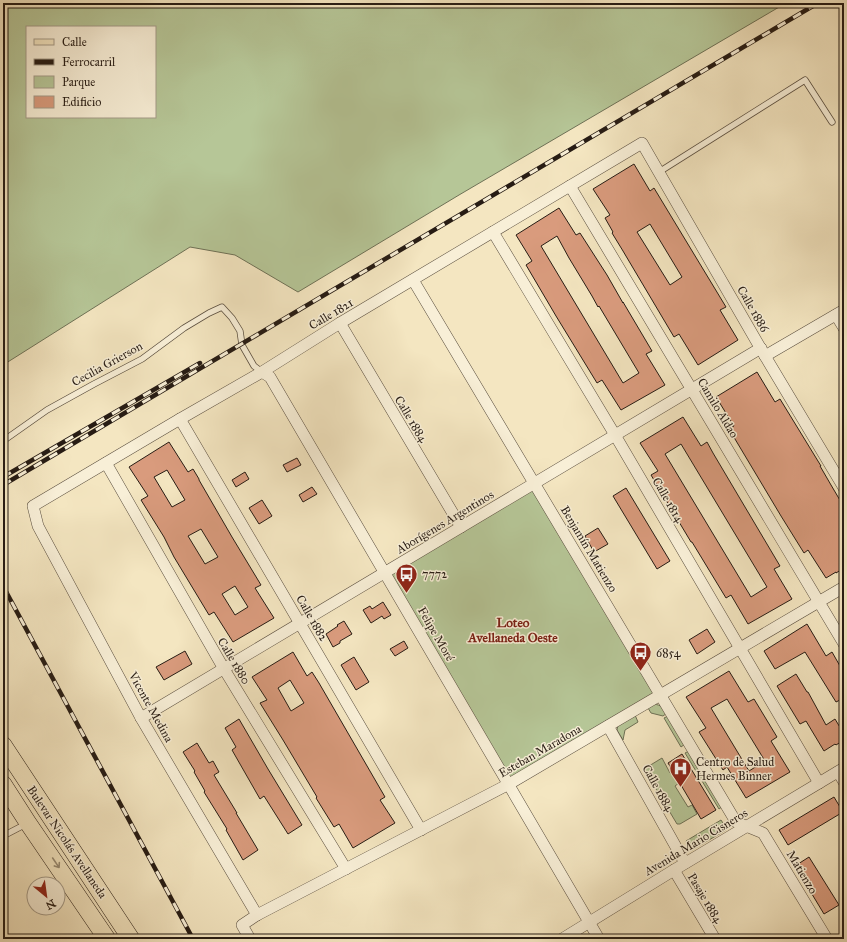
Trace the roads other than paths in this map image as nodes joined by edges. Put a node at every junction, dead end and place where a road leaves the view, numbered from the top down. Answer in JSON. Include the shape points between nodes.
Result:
{"nodes":[{"id":1,"x":832,"y":122,"type":"dead end"},
{"id":2,"x":642,"y":143,"type":"joint"},
{"id":3,"x":659,"y":172,"type":"junction"},
{"id":4,"x":570,"y":186,"type":"junction"},
{"id":5,"x":493,"y":232,"type":"junction"},
{"id":6,"x":413,"y":280,"type":"junction"},
{"id":7,"x":222,"y":307,"type":"joint"},
{"id":8,"x":840,"y":312,"type":"edge"},
{"id":9,"x":340,"y":323,"type":"junction"},
{"id":10,"x":844,"y":328,"type":"edge"},
{"id":11,"x":763,"y":352,"type":"junction"},
{"id":12,"x":262,"y":372,"type":"junction"},
{"id":13,"x":691,"y":390,"type":"junction"},
{"id":14,"x":180,"y":419,"type":"junction"},
{"id":15,"x":615,"y":435,"type":"junction"},
{"id":16,"x":3,"y":441,"type":"edge"},
{"id":17,"x":106,"y":463,"type":"junction"},
{"id":18,"x":534,"y":484,"type":"junction"},
{"id":19,"x":844,"y":488,"type":"edge"},
{"id":20,"x":33,"y":506,"type":"joint"},
{"id":21,"x":461,"y":527,"type":"junction"},
{"id":22,"x":385,"y":573,"type":"junction"},
{"id":23,"x":844,"y":587,"type":"edge"},
{"id":24,"x":819,"y":602,"type":"junction"},
{"id":25,"x":300,"y":623,"type":"junction"},
{"id":26,"x":844,"y":644,"type":"edge"},
{"id":27,"x":740,"y":648,"type":"junction"},
{"id":28,"x":224,"y":669,"type":"junction"},
{"id":29,"x":660,"y":695,"type":"junction"},
{"id":30,"x":141,"y":718,"type":"junction"},
{"id":31,"x":608,"y":726,"type":"junction"},
{"id":32,"x":3,"y":745,"type":"edge"},
{"id":33,"x":841,"y":770,"type":"edge"},
{"id":34,"x":844,"y":782,"type":"edge"},
{"id":35,"x":819,"y":783,"type":"junction"},
{"id":36,"x":3,"y":784,"type":"edge"},
{"id":37,"x":509,"y":784,"type":"junction"},
{"id":38,"x":28,"y":823,"type":"junction"},
{"id":39,"x":747,"y":826,"type":"junction"},
{"id":40,"x":421,"y":830,"type":"junction"},
{"id":41,"x":50,"y":835,"type":"junction"},
{"id":42,"x":3,"y":836,"type":"edge"},
{"id":43,"x":685,"y":863,"type":"junction"},
{"id":44,"x":346,"y":869,"type":"junction"},
{"id":45,"x":674,"y":870,"type":"junction"},
{"id":46,"x":257,"y":915,"type":"junction"},
{"id":47,"x":589,"y":922,"type":"junction"},
{"id":48,"x":106,"y":939,"type":"edge"},
{"id":49,"x":131,"y":939,"type":"edge"},
{"id":50,"x":250,"y":939,"type":"edge"},
{"id":51,"x":562,"y":939,"type":"edge"},
{"id":52,"x":599,"y":939,"type":"edge"},
{"id":53,"x":715,"y":939,"type":"edge"},
{"id":54,"x":827,"y":939,"type":"edge"}],
"edges":[{"from":1,"to":3,"type":"lane","via":[[805,80]]},
{"from":2,"to":3,"type":"street","name":"Calle 1886"},
{"from":2,"to":4,"type":"street","name":"Calle 1821"},
{"from":3,"to":11,"type":"street","name":"Calle 1886"},
{"from":4,"to":5,"type":"street","name":"Calle 1821"},
{"from":4,"to":13,"type":"street","name":"Camilo Aldao"},
{"from":5,"to":6,"type":"street","name":"Calle 1821"},
{"from":5,"to":15,"type":"street","name":"Calle 1814"},
{"from":6,"to":9,"type":"street","name":"Calle 1821"},
{"from":6,"to":18,"type":"street","name":"Benjamín Matienzo"},
{"from":7,"to":12,"type":"lane","name":"Felipe Moré","via":[[240,331],[242,344],[254,366]]},
{"from":7,"to":16,"type":"lane","name":"Cecilia Grierson","via":[[184,328],[142,359],[47,410]]},
{"from":8,"to":10,"type":"street"},
{"from":8,"to":11,"type":"street","name":"Aborígenes Argentinos"},
{"from":9,"to":12,"type":"street","name":"Calle 1821"},
{"from":9,"to":21,"type":"street","name":"Calle 1884"},
{"from":11,"to":13,"type":"street","name":"Aborígenes Argentinos"},
{"from":11,"to":19,"type":"street","name":"Calle 1886"},
{"from":12,"to":14,"type":"street","name":"Calle 1821"},
{"from":12,"to":22,"type":"street","name":"Felipe Moré","via":[[270,377]]},
{"from":13,"to":15,"type":"street","name":"Aborígenes Argentinos"},
{"from":13,"to":24,"type":"street","name":"Camilo Aldao"},
{"from":14,"to":17,"type":"street","name":"Calle 1821"},
{"from":14,"to":25,"type":"street","name":"Calle 1882"},
{"from":15,"to":18,"type":"street","name":"Aborígenes Argentinos"},
{"from":15,"to":27,"type":"street","name":"Calle 1814"},
{"from":17,"to":20,"type":"street","name":"Calle 1821"},
{"from":17,"to":28,"type":"street","name":"Calle 1880"},
{"from":18,"to":21,"type":"street","name":"Aborígenes Argentinos"},
{"from":18,"to":29,"type":"street","name":"Benjamín Matienzo"},
{"from":20,"to":30,"type":"street","name":"Vicente Medina","via":[[38,526]]},
{"from":21,"to":22,"type":"street","name":"Aborígenes Argentinos"},
{"from":22,"to":25,"type":"street","name":"Aborígenes Argentinos"},
{"from":22,"to":37,"type":"street","name":"Felipe Moré"},
{"from":23,"to":24,"type":"street","name":"Esteban Maradona"},
{"from":24,"to":26,"type":"street","name":"Camilo Aldao"},
{"from":24,"to":27,"type":"street","name":"Esteban Maradona"},
{"from":25,"to":28,"type":"street","name":"Aborígenes Argentinos"},
{"from":25,"to":40,"type":"street","name":"Calle 1882"},
{"from":27,"to":29,"type":"street","name":"Esteban Maradona"},
{"from":27,"to":35,"type":"street","name":"Calle 1814"},
{"from":28,"to":30,"type":"street","name":"Aborígenes Argentinos"},
{"from":28,"to":44,"type":"street","name":"Calle 1880"},
{"from":29,"to":31,"type":"street","name":"Esteban Maradona"},
{"from":29,"to":39,"type":"street","name":"Benjamín Matienzo","via":[[736,822]]},
{"from":30,"to":46,"type":"street","name":"Vicente Medina"},
{"from":31,"to":37,"type":"street","name":"Esteban Maradona"},
{"from":31,"to":43,"type":"street","name":"Calle 1884"},
{"from":32,"to":41,"type":"main road","name":"Bulevar Nicolás Avellaneda"},
{"from":33,"to":34,"type":"street"},
{"from":33,"to":35,"type":"street","name":"Avenida Mario Cisneros"},
{"from":35,"to":39,"type":"street","name":"Avenida Mario Cisneros"},
{"from":36,"to":38,"type":"main road","name":"Bulevar Nicolás Avellaneda"},
{"from":37,"to":40,"type":"street","name":"Esteban Maradona"},
{"from":37,"to":47,"type":"street","name":"Felipe Moré"},
{"from":38,"to":41,"type":"main road","name":"Bulevar Nicolás Avellaneda"},
{"from":38,"to":42,"type":"lane"},
{"from":39,"to":43,"type":"street","name":"Avenida Mario Cisneros"},
{"from":39,"to":54,"type":"street","name":"Matienzo","via":[[763,833]]},
{"from":40,"to":44,"type":"street","name":"Esteban Maradona"},
{"from":41,"to":48,"type":"main road","name":"Bulevar Nicolás Avellaneda","one_way":true},
{"from":41,"to":49,"type":"main road","name":"Bulevar Nicolás Avellaneda"},
{"from":43,"to":45,"type":"street","name":"Avenida Mario Cisneros"},
{"from":44,"to":46,"type":"street","name":"Esteban Maradona"},
{"from":45,"to":47,"type":"street","name":"Avenida Mario Cisneros"},
{"from":45,"to":53,"type":"street","name":"Pasaje 1884"},
{"from":46,"to":50,"type":"street","name":"Esteban Maradona","via":[[242,925]]},
{"from":47,"to":51,"type":"street","name":"Avenida Mario Cisneros"},
{"from":47,"to":52,"type":"street","name":"Felipe Moré"}]}
